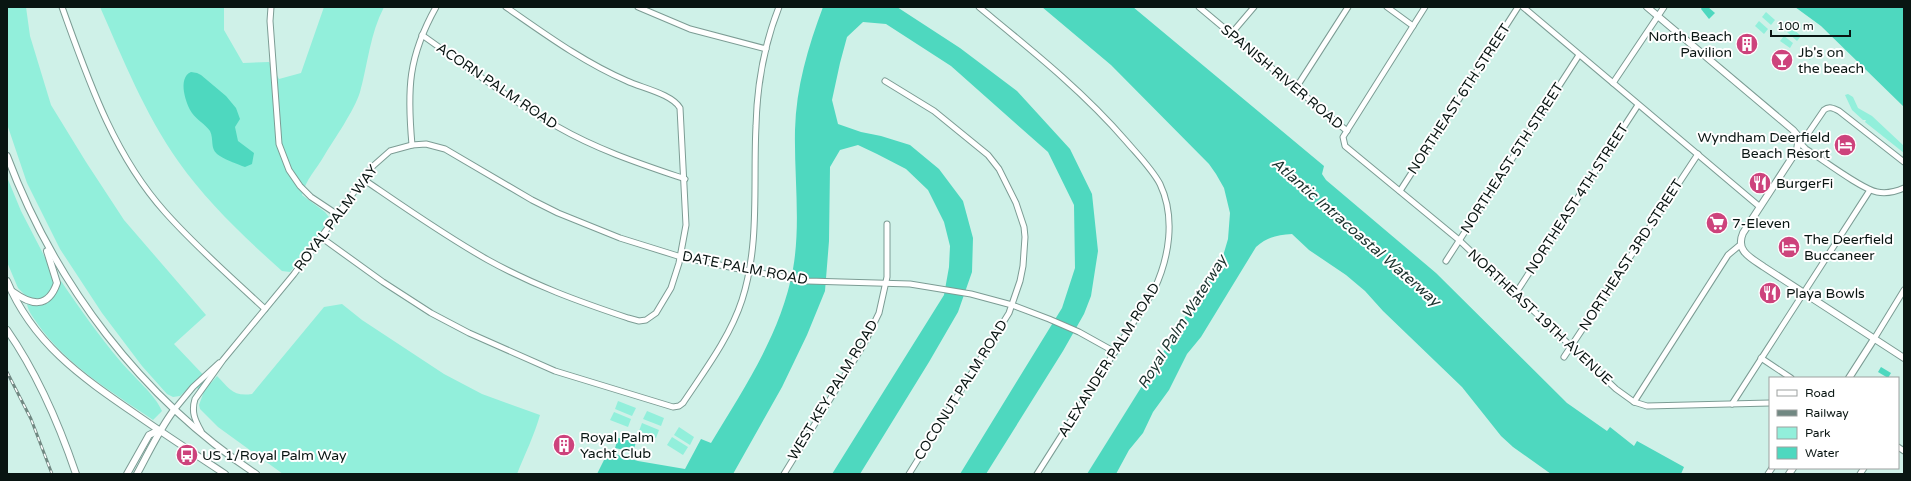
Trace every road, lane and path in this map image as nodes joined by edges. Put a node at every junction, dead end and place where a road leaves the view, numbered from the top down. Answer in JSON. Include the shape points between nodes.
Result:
{"nodes":[{"id":1,"x":62,"y":7,"type":"edge"},
{"id":2,"x":271,"y":7,"type":"edge"},
{"id":3,"x":436,"y":7,"type":"edge"},
{"id":4,"x":506,"y":7,"type":"edge"},
{"id":5,"x":638,"y":7,"type":"edge"},
{"id":6,"x":778,"y":7,"type":"edge"},
{"id":7,"x":979,"y":7,"type":"edge"},
{"id":8,"x":1199,"y":7,"type":"edge"},
{"id":9,"x":1254,"y":7,"type":"edge"},
{"id":10,"x":1348,"y":7,"type":"edge"},
{"id":11,"x":1387,"y":7,"type":"edge"},
{"id":12,"x":1425,"y":7,"type":"edge"},
{"id":13,"x":1518,"y":7,"type":"edge"},
{"id":14,"x":1523,"y":7,"type":"edge"},
{"id":15,"x":1646,"y":7,"type":"edge"},
{"id":16,"x":1664,"y":7,"type":"edge"},
{"id":17,"x":1657,"y":16,"type":"junction"},
{"id":18,"x":1413,"y":26,"type":"junction"},
{"id":19,"x":1231,"y":34,"type":"junction"},
{"id":20,"x":422,"y":35,"type":"junction"},
{"id":21,"x":766,"y":49,"type":"junction"},
{"id":22,"x":1579,"y":55,"type":"junction"},
{"id":23,"x":885,"y":81,"type":"dead end"},
{"id":24,"x":1613,"y":84,"type":"junction"},
{"id":25,"x":1296,"y":88,"type":"junction"},
{"id":26,"x":1638,"y":105,"type":"junction"},
{"id":27,"x":1347,"y":131,"type":"junction"},
{"id":28,"x":1799,"y":142,"type":"junction"},
{"id":29,"x":412,"y":145,"type":"junction"},
{"id":30,"x":1698,"y":154,"type":"junction"},
{"id":31,"x":7,"y":156,"type":"edge"},
{"id":32,"x":1904,"y":162,"type":"edge"},
{"id":33,"x":364,"y":179,"type":"junction"},
{"id":34,"x":685,"y":179,"type":"junction"},
{"id":35,"x":1904,"y":188,"type":"edge"},
{"id":36,"x":1870,"y":190,"type":"junction"},
{"id":37,"x":1400,"y":191,"type":"junction"},
{"id":38,"x":1760,"y":207,"type":"junction"},
{"id":39,"x":338,"y":215,"type":"junction"},
{"id":40,"x":887,"y":224,"type":"dead end"},
{"id":41,"x":43,"y":237,"type":"junction"},
{"id":42,"x":322,"y":238,"type":"junction"},
{"id":43,"x":1459,"y":240,"type":"junction"},
{"id":44,"x":1740,"y":245,"type":"junction"},
{"id":45,"x":681,"y":257,"type":"junction"},
{"id":46,"x":1446,"y":261,"type":"dead end"},
{"id":47,"x":749,"y":272,"type":"junction"},
{"id":48,"x":7,"y":281,"type":"edge"},
{"id":49,"x":886,"y":283,"type":"junction"},
{"id":50,"x":10,"y":289,"type":"junction"},
{"id":51,"x":1904,"y":290,"type":"edge"},
{"id":52,"x":1516,"y":293,"type":"junction"},
{"id":53,"x":1803,"y":293,"type":"junction"},
{"id":54,"x":1012,"y":305,"type":"junction"},
{"id":55,"x":266,"y":309,"type":"junction"},
{"id":56,"x":7,"y":330,"type":"edge"},
{"id":57,"x":1874,"y":338,"type":"junction"},
{"id":58,"x":1571,"y":346,"type":"junction"},
{"id":59,"x":1115,"y":352,"type":"junction"},
{"id":60,"x":1564,"y":356,"type":"dead end"},
{"id":61,"x":1761,"y":358,"type":"junction"},
{"id":62,"x":1904,"y":358,"type":"edge"},
{"id":63,"x":223,"y":360,"type":"junction"},
{"id":64,"x":1790,"y":377,"type":"edge"},
{"id":65,"x":1850,"y":377,"type":"edge"},
{"id":66,"x":187,"y":394,"type":"junction"},
{"id":67,"x":195,"y":399,"type":"junction"},
{"id":68,"x":1634,"y":402,"type":"junction"},
{"id":69,"x":1769,"y":402,"type":"edge"},
{"id":70,"x":1732,"y":404,"type":"junction"},
{"id":71,"x":174,"y":410,"type":"junction"},
{"id":72,"x":159,"y":430,"type":"junction"},
{"id":73,"x":202,"y":435,"type":"junction"},
{"id":74,"x":76,"y":474,"type":"edge"},
{"id":75,"x":127,"y":474,"type":"edge"},
{"id":76,"x":137,"y":474,"type":"edge"},
{"id":77,"x":225,"y":474,"type":"edge"},
{"id":78,"x":256,"y":474,"type":"edge"},
{"id":79,"x":784,"y":474,"type":"edge"},
{"id":80,"x":910,"y":474,"type":"edge"},
{"id":81,"x":1037,"y":474,"type":"edge"}],
"edges":[{"from":1,"to":55,"type":"street","via":[[101,109],[132,168],[164,211]]},
{"from":2,"to":39,"type":"street","via":[[279,144],[289,170],[300,186],[311,197]]},
{"from":3,"to":20,"type":"street"},
{"from":4,"to":34,"type":"street","via":[[596,66],[676,102],[682,114]]},
{"from":5,"to":21,"type":"street","via":[[690,29]]},
{"from":6,"to":21,"type":"street"},
{"from":7,"to":59,"type":"street","name":"ALEXANDER PALM ROAD","via":[[1050,65],[1090,103],[1134,150],[1160,184],[1168,220],[1165,262],[1154,290]]},
{"from":8,"to":19,"type":"street","name":"SPANISH RIVER ROAD"},
{"from":9,"to":19,"type":"street"},
{"from":10,"to":25,"type":"street"},
{"from":11,"to":18,"type":"street"},
{"from":12,"to":18,"type":"street"},
{"from":13,"to":37,"type":"street","name":"NORTHEAST 6TH STREET"},
{"from":14,"to":22,"type":"street"},
{"from":15,"to":17,"type":"main road"},
{"from":16,"to":17,"type":"street"},
{"from":17,"to":24,"type":"street"},
{"from":17,"to":28,"type":"main road","via":[[1793,130],[1799,137]]},
{"from":18,"to":27,"type":"street"},
{"from":19,"to":25,"type":"street","name":"SPANISH RIVER ROAD"},
{"from":20,"to":29,"type":"street","via":[[411,69],[408,90]]},
{"from":20,"to":34,"type":"street","name":"ACORN PALM ROAD","via":[[559,128],[606,150]]},
{"from":21,"to":47,"type":"street","via":[[757,104],[755,225]]},
{"from":22,"to":24,"type":"street"},
{"from":22,"to":43,"type":"street","name":"NORTHEAST 5TH STREET"},
{"from":23,"to":54,"type":"street","name":"COCONUT PALM ROAD","via":[[919,101],[988,155],[1006,182],[1016,203],[1025,237],[1023,266]]},
{"from":24,"to":26,"type":"street"},
{"from":25,"to":27,"type":"street","name":"SPANISH RIVER ROAD"},
{"from":26,"to":30,"type":"street"},
{"from":26,"to":52,"type":"street","name":"NORTHEAST 4TH STREET"},
{"from":27,"to":37,"type":"street","name":"NORTHEAST 19TH AVENUE","via":[[1343,141],[1345,146]]},
{"from":28,"to":32,"type":"street","via":[[1828,107],[1839,111]]},
{"from":28,"to":36,"type":"street"},
{"from":28,"to":38,"type":"main road","via":[[1797,150]]},
{"from":29,"to":33,"type":"street","name":"ROYAL PALM WAY","via":[[386,154]]},
{"from":29,"to":45,"type":"street","name":"DATE PALM ROAD","via":[[426,144],[446,149],[558,213],[620,238]]},
{"from":30,"to":38,"type":"street"},
{"from":30,"to":58,"type":"street","name":"NORTHEAST 3RD STREET"},
{"from":31,"to":41,"type":"main road"},
{"from":33,"to":39,"type":"street","name":"ROYAL PALM WAY"},
{"from":33,"to":45,"type":"street","via":[[429,224],[488,260],[552,291],[638,321],[652,317],[660,308],[677,273]]},
{"from":34,"to":45,"type":"street","via":[[686,224]]},
{"from":35,"to":36,"type":"street","via":[[1884,193]]},
{"from":36,"to":53,"type":"street"},
{"from":37,"to":43,"type":"street","name":"NORTHEAST 19TH AVENUE"},
{"from":38,"to":44,"type":"main road","via":[[1743,232]]},
{"from":39,"to":42,"type":"street","name":"ROYAL PALM WAY"},
{"from":40,"to":49,"type":"street","name":"WEST KEY PALM ROAD"},
{"from":41,"to":50,"type":"main road","via":[[56,276],[54,291],[50,297],[37,303],[30,302]]},
{"from":41,"to":71,"type":"main road","via":[[102,330],[137,372]]},
{"from":42,"to":47,"type":"street","via":[[431,313],[518,356],[586,382],[674,407],[683,403],[729,331],[742,300]]},
{"from":42,"to":55,"type":"street","name":"ROYAL PALM WAY"},
{"from":43,"to":46,"type":"street","name":"NORTHEAST 5TH STREET"},
{"from":43,"to":52,"type":"street","name":"NORTHEAST 19TH AVENUE"},
{"from":44,"to":53,"type":"main road","via":[[1746,255]]},
{"from":44,"to":68,"type":"street","via":[[1728,255]]},
{"from":45,"to":47,"type":"street","name":"DATE PALM ROAD"},
{"from":47,"to":49,"type":"street","name":"DATE PALM ROAD","via":[[808,281]]},
{"from":48,"to":50,"type":"main road"},
{"from":49,"to":54,"type":"street","name":"DATE PALM ROAD","via":[[938,288]]},
{"from":49,"to":79,"type":"street","name":"WEST KEY PALM ROAD","via":[[879,313],[864,344]]},
{"from":50,"to":72,"type":"main road","via":[[33,327],[66,364]]},
{"from":51,"to":57,"type":"street"},
{"from":52,"to":58,"type":"street","name":"NORTHEAST 19TH AVENUE"},
{"from":53,"to":57,"type":"main road"},
{"from":53,"to":61,"type":"street"},
{"from":54,"to":59,"type":"street","name":"DATE PALM ROAD","via":[[1079,332]]},
{"from":54,"to":80,"type":"street","name":"COCONUT PALM ROAD"},
{"from":55,"to":63,"type":"street","name":"ROYAL PALM WAY"},
{"from":56,"to":74,"type":"main road","via":[[43,394]]},
{"from":57,"to":62,"type":"main road"},
{"from":57,"to":65,"type":"main road"},
{"from":58,"to":60,"type":"street","name":"NORTHEAST 3RD STREET"},
{"from":58,"to":68,"type":"street","name":"NORTHEAST 19TH AVENUE"},
{"from":59,"to":81,"type":"street","name":"ALEXANDER PALM ROAD"},
{"from":61,"to":64,"type":"street"},
{"from":61,"to":70,"type":"street"},
{"from":63,"to":66,"type":"street","name":"ROYAL PALM WAY"},
{"from":63,"to":67,"type":"street","name":"ROYAL PALM WAY"},
{"from":66,"to":67,"type":"street"},
{"from":66,"to":71,"type":"street","name":"ROYAL PALM WAY"},
{"from":67,"to":73,"type":"street","via":[[193,411]]},
{"from":68,"to":70,"type":"street","name":"NORTHEAST 19TH AVENUE","via":[[1647,406]]},
{"from":69,"to":70,"type":"street","name":"NORTHEAST 19TH AVENUE"},
{"from":71,"to":72,"type":"main road","name":"ROYAL PALM WAY"},
{"from":71,"to":73,"type":"main road"},
{"from":72,"to":75,"type":"main road","name":"ROYAL PALM WAY","via":[[149,435]]},
{"from":72,"to":76,"type":"main road","name":"ROYAL PALM WAY"},
{"from":72,"to":77,"type":"main road"},
{"from":73,"to":78,"type":"main road"}]}
